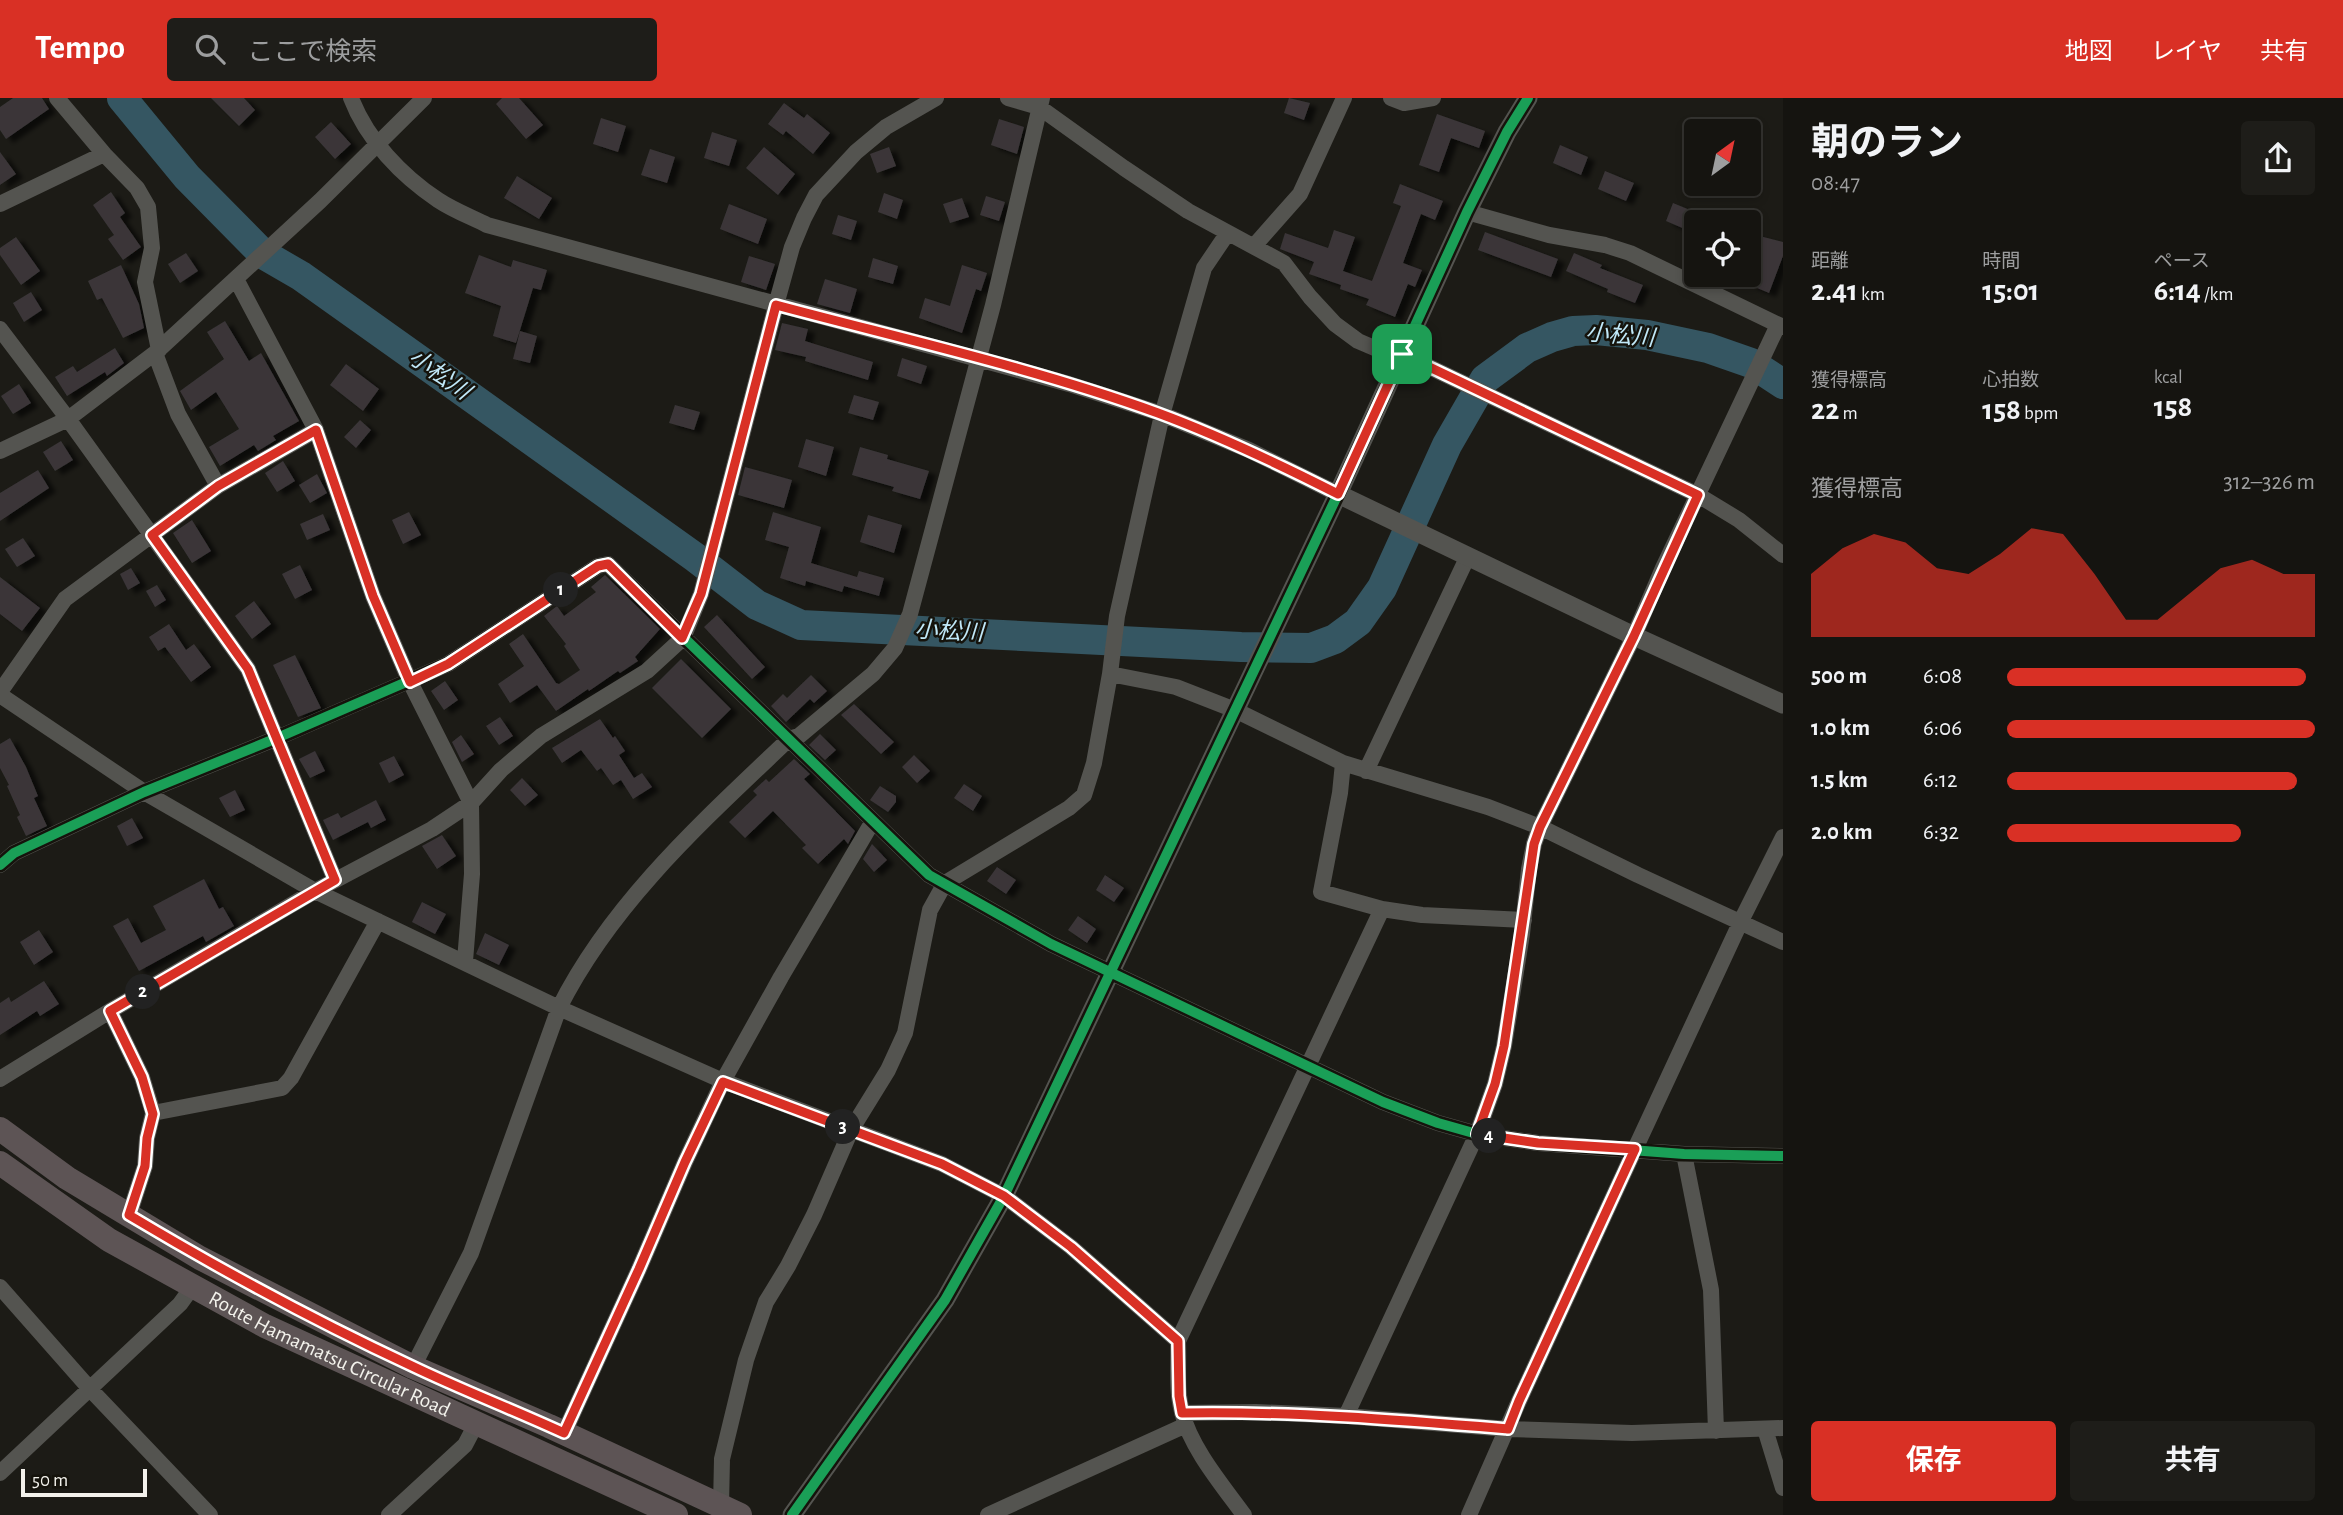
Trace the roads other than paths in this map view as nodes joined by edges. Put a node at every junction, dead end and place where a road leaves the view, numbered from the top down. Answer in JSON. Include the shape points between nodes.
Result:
{"nodes":[{"id":1,"x":57,"y":98,"type":"edge"},
{"id":2,"x":351,"y":98,"type":"edge"},
{"id":3,"x":424,"y":98,"type":"edge"},
{"id":4,"x":1008,"y":98,"type":"edge"},
{"id":5,"x":1343,"y":98,"type":"edge"},
{"id":6,"x":1391,"y":98,"type":"edge"},
{"id":7,"x":1433,"y":98,"type":"edge"},
{"id":8,"x":1528,"y":98,"type":"edge"},
{"id":9,"x":928,"y":100,"type":"edge"},
{"id":10,"x":1040,"y":102,"type":"edge"},
{"id":11,"x":378,"y":145,"type":"junction"},
{"id":12,"x":104,"y":154,"type":"junction"},
{"id":13,"x":0,"y":204,"type":"edge"},
{"id":14,"x":1467,"y":212,"type":"junction"},
{"id":15,"x":1227,"y":234,"type":"junction"},
{"id":16,"x":1254,"y":246,"type":"junction"},
{"id":17,"x":236,"y":279,"type":"junction"},
{"id":18,"x":776,"y":305,"type":"junction"},
{"id":19,"x":1781,"y":326,"type":"edge"},
{"id":20,"x":0,"y":328,"type":"edge"},
{"id":21,"x":157,"y":352,"type":"junction"},
{"id":22,"x":1401,"y":356,"type":"junction"},
{"id":23,"x":977,"y":358,"type":"junction"},
{"id":24,"x":1162,"y":415,"type":"junction"},
{"id":25,"x":68,"y":419,"type":"junction"},
{"id":26,"x":316,"y":430,"type":"junction"},
{"id":27,"x":0,"y":451,"type":"edge"},
{"id":28,"x":218,"y":486,"type":"junction"},
{"id":29,"x":1338,"y":494,"type":"junction"},
{"id":30,"x":1698,"y":495,"type":"junction"},
{"id":31,"x":152,"y":535,"type":"junction"},
{"id":32,"x":1783,"y":555,"type":"edge"},
{"id":33,"x":1468,"y":556,"type":"junction"},
{"id":34,"x":1634,"y":636,"type":"junction"},
{"id":35,"x":682,"y":638,"type":"junction"},
{"id":36,"x":1111,"y":666,"type":"junction"},
{"id":37,"x":410,"y":682,"type":"junction"},
{"id":38,"x":0,"y":694,"type":"edge"},
{"id":39,"x":1783,"y":704,"type":"edge"},
{"id":40,"x":1235,"y":710,"type":"junction"},
{"id":41,"x":277,"y":738,"type":"junction"},
{"id":42,"x":789,"y":738,"type":"junction"},
{"id":43,"x":1343,"y":763,"type":"junction"},
{"id":44,"x":1366,"y":771,"type":"junction"},
{"id":45,"x":144,"y":792,"type":"junction"},
{"id":46,"x":471,"y":803,"type":"junction"},
{"id":47,"x":873,"y":821,"type":"junction"},
{"id":48,"x":1540,"y":827,"type":"junction"},
{"id":49,"x":1783,"y":837,"type":"edge"},
{"id":50,"x":0,"y":866,"type":"edge"},
{"id":51,"x":335,"y":880,"type":"junction"},
{"id":52,"x":945,"y":883,"type":"junction"},
{"id":53,"x":315,"y":891,"type":"junction"},
{"id":54,"x":1382,"y":909,"type":"junction"},
{"id":55,"x":1524,"y":920,"type":"junction"},
{"id":56,"x":378,"y":921,"type":"junction"},
{"id":57,"x":1741,"y":922,"type":"junction"},
{"id":58,"x":1783,"y":942,"type":"edge"},
{"id":59,"x":465,"y":961,"type":"junction"},
{"id":60,"x":1111,"y":973,"type":"junction"},
{"id":61,"x":559,"y":1008,"type":"junction"},
{"id":62,"x":110,"y":1011,"type":"junction"},
{"id":63,"x":1308,"y":1066,"type":"junction"},
{"id":64,"x":0,"y":1079,"type":"edge"},
{"id":65,"x":723,"y":1082,"type":"junction"},
{"id":66,"x":153,"y":1114,"type":"junction"},
{"id":67,"x":0,"y":1129,"type":"edge"},
{"id":68,"x":851,"y":1130,"type":"junction"},
{"id":69,"x":1477,"y":1134,"type":"junction"},
{"id":70,"x":1635,"y":1149,"type":"junction"},
{"id":71,"x":1684,"y":1154,"type":"junction"},
{"id":72,"x":1783,"y":1156,"type":"edge"},
{"id":73,"x":0,"y":1163,"type":"edge"},
{"id":74,"x":1004,"y":1196,"type":"junction"},
{"id":75,"x":129,"y":1215,"type":"junction"},
{"id":76,"x":193,"y":1286,"type":"junction"},
{"id":77,"x":0,"y":1287,"type":"edge"},
{"id":78,"x":1178,"y":1341,"type":"junction"},
{"id":79,"x":413,"y":1367,"type":"junction"},
{"id":80,"x":90,"y":1389,"type":"junction"},
{"id":81,"x":1346,"y":1416,"type":"junction"},
{"id":82,"x":1184,"y":1419,"type":"junction"},
{"id":83,"x":476,"y":1424,"type":"junction"},
{"id":84,"x":1783,"y":1428,"type":"edge"},
{"id":85,"x":1508,"y":1429,"type":"junction"},
{"id":86,"x":1765,"y":1429,"type":"junction"},
{"id":87,"x":1717,"y":1431,"type":"junction"},
{"id":88,"x":564,"y":1433,"type":"junction"},
{"id":89,"x":0,"y":1473,"type":"edge"},
{"id":90,"x":1783,"y":1488,"type":"edge"},
{"id":91,"x":731,"y":1511,"type":"edge"},
{"id":92,"x":210,"y":1515,"type":"edge"},
{"id":93,"x":389,"y":1515,"type":"edge"},
{"id":94,"x":676,"y":1515,"type":"edge"},
{"id":95,"x":792,"y":1515,"type":"edge"},
{"id":96,"x":988,"y":1515,"type":"edge"},
{"id":97,"x":1244,"y":1515,"type":"edge"},
{"id":98,"x":1469,"y":1515,"type":"edge"}],
"edges":[{"from":1,"to":12,"type":"street"},
{"from":2,"to":11,"type":"street"},
{"from":3,"to":11,"type":"street"},
{"from":4,"to":10,"type":"street"},
{"from":5,"to":16,"type":"street","via":[[1300,194]]},
{"from":6,"to":7,"type":"street","via":[[1404,103]]},
{"from":8,"to":14,"type":"street"},
{"from":9,"to":18,"type":"street","via":[[856,152],[816,195],[792,247]]},
{"from":10,"to":15,"type":"street","via":[[1124,168]]},
{"from":10,"to":23,"type":"street"},
{"from":11,"to":17,"type":"street"},
{"from":11,"to":18,"type":"street","via":[[399,169],[439,200],[487,225]]},
{"from":12,"to":13,"type":"street"},
{"from":12,"to":21,"type":"street","via":[[137,188],[148,208],[152,248],[145,282]]},
{"from":14,"to":19,"type":"street","via":[[1630,253]]},
{"from":14,"to":22,"type":"street"},
{"from":15,"to":16,"type":"street"},
{"from":15,"to":24,"type":"street","via":[[1204,268]]},
{"from":16,"to":22,"type":"street","via":[[1284,263],[1335,324],[1358,341]]},
{"from":17,"to":21,"type":"street"},
{"from":17,"to":26,"type":"street"},
{"from":18,"to":23,"type":"street"},
{"from":18,"to":35,"type":"street","via":[[701,594]]},
{"from":19,"to":30,"type":"street","via":[[1765,349]]},
{"from":20,"to":25,"type":"street"},
{"from":21,"to":25,"type":"street"},
{"from":21,"to":28,"type":"street","via":[[178,414]]},
{"from":22,"to":29,"type":"street"},
{"from":22,"to":30,"type":"street"},
{"from":23,"to":24,"type":"street"},
{"from":23,"to":42,"type":"street","via":[[910,614],[895,648],[873,674],[800,736]]},
{"from":24,"to":29,"type":"street","via":[[1249,450]]},
{"from":24,"to":36,"type":"street"},
{"from":25,"to":27,"type":"street"},
{"from":25,"to":31,"type":"street"},
{"from":26,"to":28,"type":"street"},
{"from":26,"to":37,"type":"street","via":[[373,596]]},
{"from":28,"to":31,"type":"street"},
{"from":29,"to":33,"type":"street"},
{"from":29,"to":40,"type":"street"},
{"from":30,"to":32,"type":"street"},
{"from":30,"to":34,"type":"street"},
{"from":31,"to":38,"type":"street","via":[[65,599]]},
{"from":31,"to":41,"type":"street","via":[[248,669]]},
{"from":33,"to":34,"type":"street"},
{"from":33,"to":44,"type":"street"},
{"from":34,"to":39,"type":"street"},
{"from":34,"to":48,"type":"street"},
{"from":35,"to":37,"type":"street","via":[[608,564],[598,566],[448,664]]},
{"from":35,"to":42,"type":"street"},
{"from":35,"to":46,"type":"street","via":[[647,671],[541,736]]},
{"from":36,"to":40,"type":"street"},
{"from":36,"to":52,"type":"street","via":[[1084,795]]},
{"from":37,"to":41,"type":"street"},
{"from":37,"to":46,"type":"street"},
{"from":38,"to":45,"type":"street"},
{"from":40,"to":43,"type":"street"},
{"from":40,"to":60,"type":"street"},
{"from":41,"to":45,"type":"street"},
{"from":41,"to":51,"type":"street"},
{"from":42,"to":47,"type":"street"},
{"from":42,"to":61,"type":"street","via":[[623,908],[577,973]]},
{"from":43,"to":44,"type":"street"},
{"from":43,"to":54,"type":"street","via":[[1321,892]]},
{"from":44,"to":48,"type":"street"},
{"from":45,"to":50,"type":"street","via":[[14,853]]},
{"from":45,"to":53,"type":"street"},
{"from":46,"to":51,"type":"street"},
{"from":46,"to":59,"type":"street","via":[[472,874]]},
{"from":47,"to":52,"type":"street","via":[[929,875]]},
{"from":47,"to":65,"type":"street"},
{"from":48,"to":55,"type":"street","via":[[1529,869]]},
{"from":48,"to":57,"type":"street"},
{"from":49,"to":57,"type":"street"},
{"from":51,"to":53,"type":"street"},
{"from":52,"to":60,"type":"street"},
{"from":52,"to":68,"type":"street","via":[[930,910],[905,1033]]},
{"from":53,"to":56,"type":"street"},
{"from":53,"to":62,"type":"street"},
{"from":54,"to":55,"type":"street"},
{"from":54,"to":63,"type":"street"},
{"from":55,"to":69,"type":"street","via":[[1504,1046]]},
{"from":56,"to":59,"type":"street"},
{"from":56,"to":66,"type":"street","via":[[282,1088]]},
{"from":57,"to":58,"type":"street"},
{"from":57,"to":70,"type":"street"},
{"from":59,"to":61,"type":"street"},
{"from":60,"to":63,"type":"street"},
{"from":60,"to":74,"type":"street"},
{"from":61,"to":65,"type":"street"},
{"from":61,"to":79,"type":"street","via":[[471,1253]]},
{"from":62,"to":64,"type":"street"},
{"from":62,"to":66,"type":"street","via":[[142,1077]]},
{"from":63,"to":69,"type":"street","via":[[1384,1102]]},
{"from":63,"to":78,"type":"street"},
{"from":65,"to":68,"type":"street"},
{"from":65,"to":88,"type":"street"},
{"from":66,"to":75,"type":"street","via":[[145,1166]]},
{"from":67,"to":75,"type":"main road","name":"Route Hamamatsu Circular Road","via":[[67,1178]]},
{"from":68,"to":74,"type":"street","via":[[942,1164]]},
{"from":68,"to":91,"type":"street","via":[[814,1215],[766,1303],[746,1360],[722,1459]]},
{"from":69,"to":70,"type":"street"},
{"from":69,"to":81,"type":"street"},
{"from":70,"to":71,"type":"street"},
{"from":70,"to":85,"type":"street"},
{"from":71,"to":72,"type":"street"},
{"from":71,"to":87,"type":"street","via":[[1711,1290]]},
{"from":73,"to":76,"type":"main road","name":"Route Hamamatsu Circular Road","via":[[109,1240]]},
{"from":74,"to":78,"type":"street","via":[[1071,1247]]},
{"from":74,"to":95,"type":"street","via":[[945,1300]]},
{"from":75,"to":79,"type":"main road","name":"Route Hamamatsu Circular Road","via":[[200,1258]]},
{"from":76,"to":80,"type":"street","via":[[180,1304]]},
{"from":76,"to":83,"type":"main road","name":"Route Hamamatsu Circular Road","via":[[265,1326]]},
{"from":77,"to":80,"type":"street"},
{"from":78,"to":82,"type":"street"},
{"from":79,"to":88,"type":"main road","name":"Route Hamamatsu Circular Road"},
{"from":80,"to":89,"type":"street"},
{"from":80,"to":92,"type":"street"},
{"from":81,"to":82,"type":"street","via":[[1256,1412]]},
{"from":81,"to":85,"type":"street"},
{"from":82,"to":96,"type":"street"},
{"from":82,"to":97,"type":"street","via":[[1217,1479]]},
{"from":83,"to":93,"type":"street","via":[[466,1446]]},
{"from":83,"to":94,"type":"main road","name":"Route Hamamatsu Circular Road"},
{"from":84,"to":86,"type":"street"},
{"from":85,"to":87,"type":"street"},
{"from":85,"to":98,"type":"street"},
{"from":86,"to":87,"type":"street"},
{"from":86,"to":90,"type":"street"},
{"from":88,"to":91,"type":"main road","name":"Route Hamamatsu Circular Road"}]}
